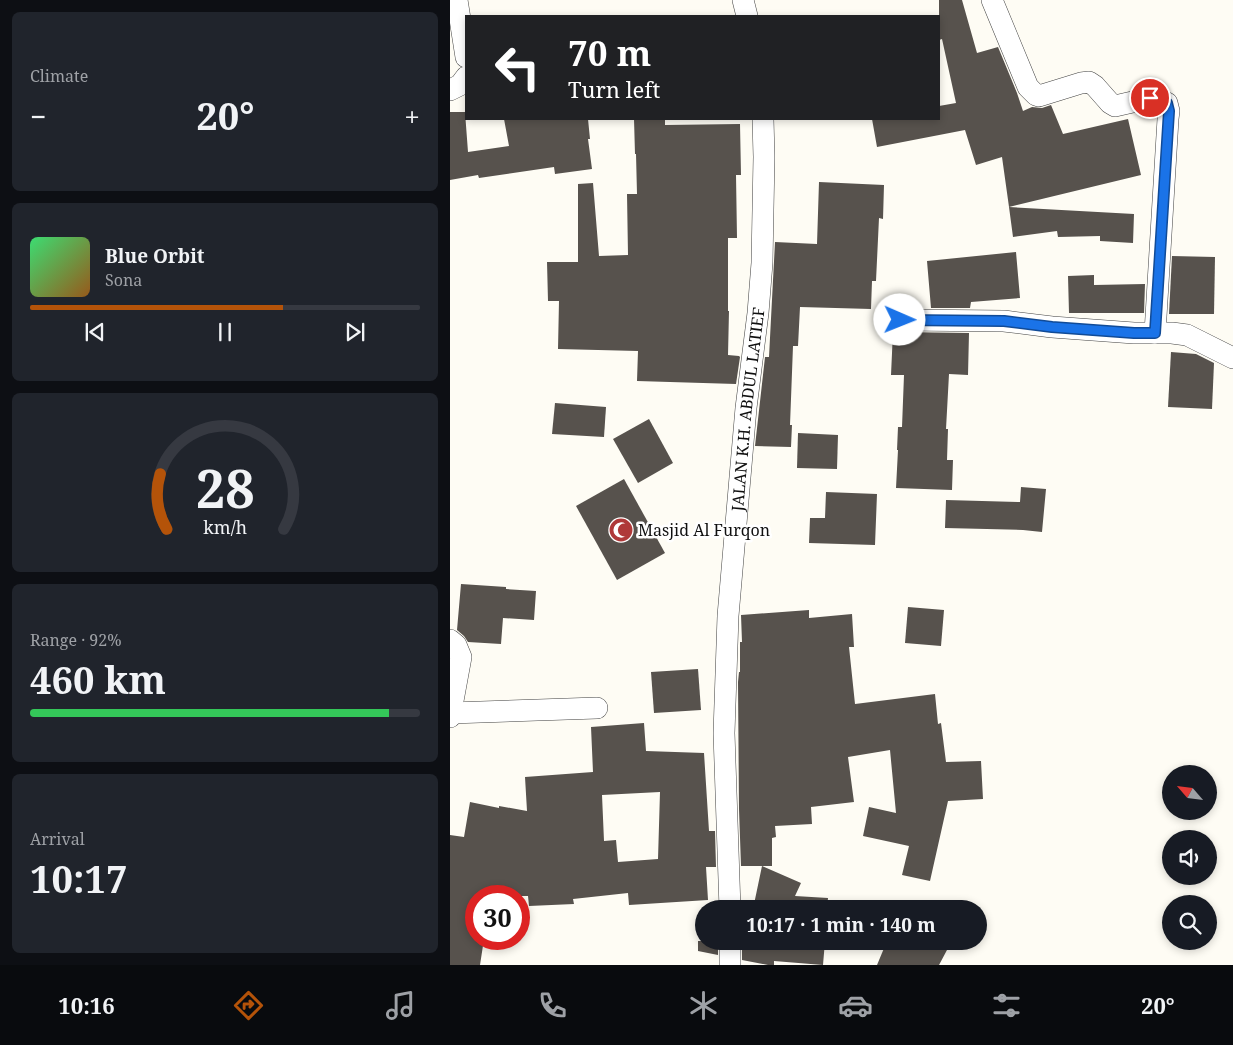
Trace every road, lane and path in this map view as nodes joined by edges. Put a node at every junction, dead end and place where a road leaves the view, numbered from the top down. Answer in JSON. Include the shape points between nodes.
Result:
{"nodes":[{"id":1,"x":457,"y":0,"type":"edge"},
{"id":2,"x":742,"y":0,"type":"edge"},
{"id":3,"x":992,"y":0,"type":"edge"},
{"id":4,"x":747,"y":15,"type":"edge"},
{"id":5,"x":465,"y":51,"type":"edge"},
{"id":6,"x":465,"y":78,"type":"edge"},
{"id":7,"x":450,"y":90,"type":"edge"},
{"id":8,"x":763,"y":120,"type":"edge"},
{"id":9,"x":900,"y":320,"type":"dead end"},
{"id":10,"x":1155,"y":333,"type":"junction"},
{"id":11,"x":1233,"y":358,"type":"edge"},
{"id":12,"x":450,"y":640,"type":"edge"},
{"id":13,"x":597,"y":708,"type":"dead end"},
{"id":14,"x":450,"y":715,"type":"edge"},
{"id":15,"x":730,"y":900,"type":"edge"},
{"id":16,"x":730,"y":950,"type":"edge"},
{"id":17,"x":730,"y":965,"type":"edge"}],
"edges":[{"from":1,"to":5,"type":"street"},
{"from":2,"to":4,"type":"street"},
{"from":3,"to":10,"type":"street","via":[[1028,87],[1036,96],[1089,82],[1115,106],[1150,98],[1167,103]]},
{"from":6,"to":7,"type":"street"},
{"from":8,"to":15,"type":"street","name":"JALAN K.H. ABDUL LATIEF","via":[[762,263],[728,616],[724,733]]},
{"from":9,"to":10,"type":"street","via":[[1004,321]]},
{"from":10,"to":11,"type":"street","via":[[1187,336]]},
{"from":12,"to":14,"type":"street","via":[[461,657]]},
{"from":13,"to":14,"type":"street"},
{"from":16,"to":17,"type":"street"}]}
